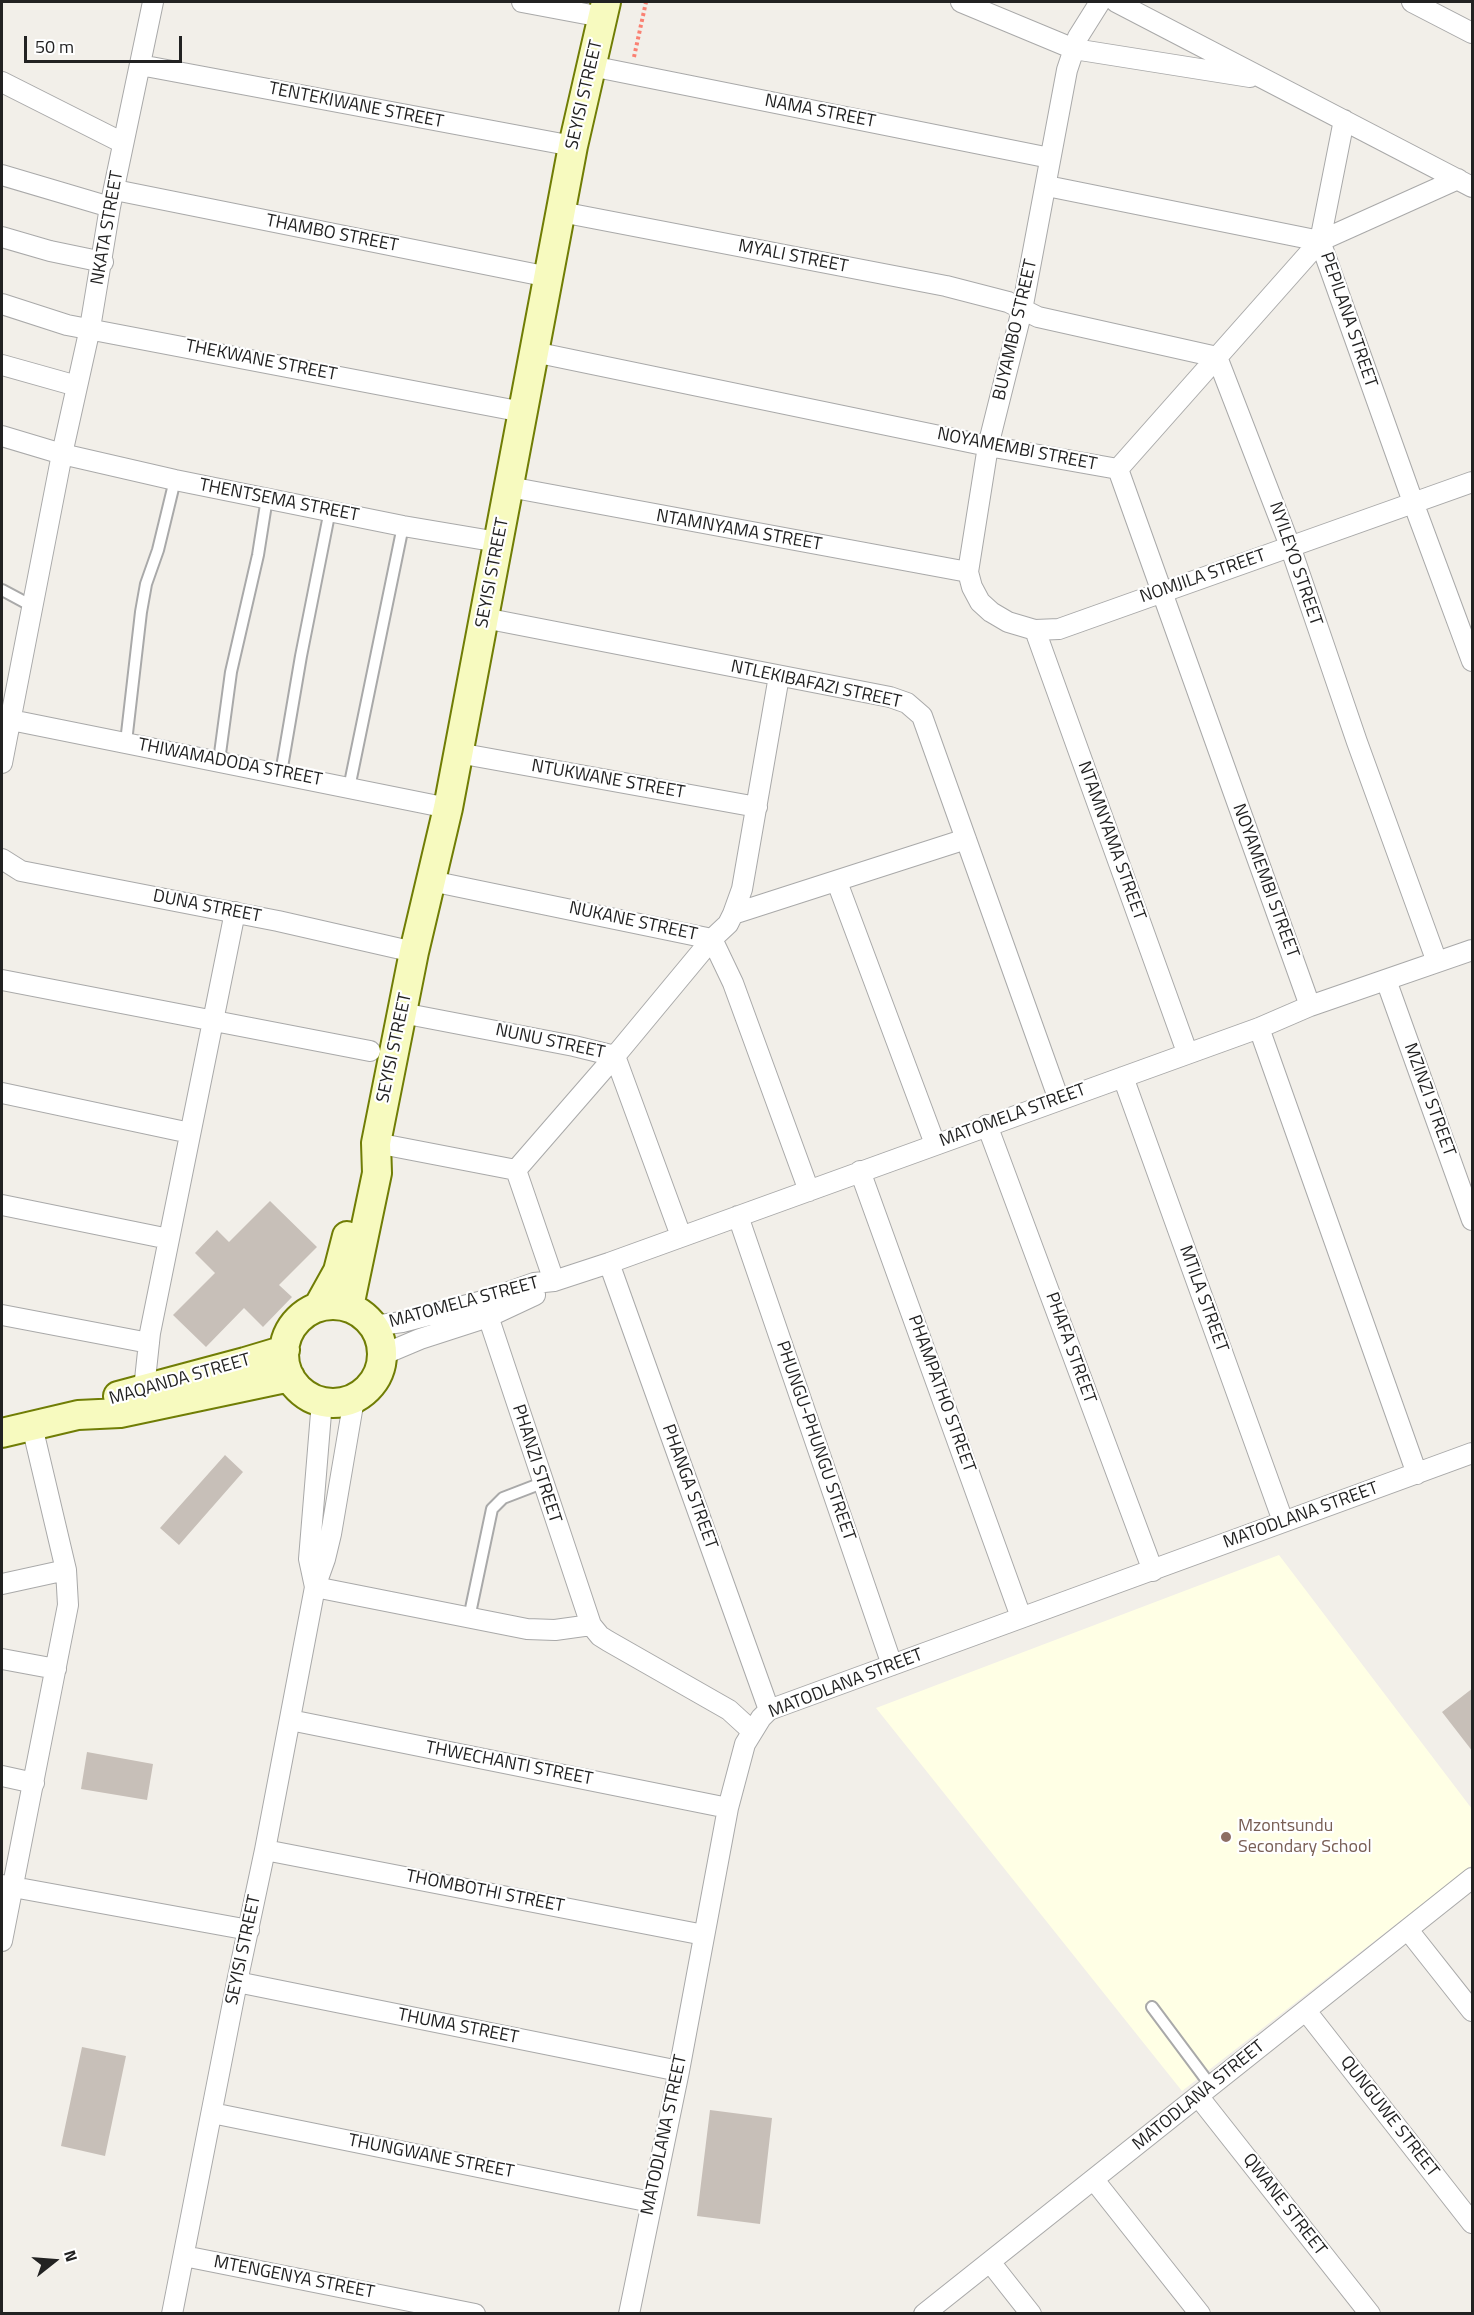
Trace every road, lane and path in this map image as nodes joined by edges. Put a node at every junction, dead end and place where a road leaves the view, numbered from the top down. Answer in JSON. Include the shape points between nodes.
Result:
{"nodes":[{"id":1,"x":153,"y":2,"type":"edge"},
{"id":2,"x":522,"y":2,"type":"edge"},
{"id":3,"x":646,"y":2,"type":"edge"},
{"id":4,"x":961,"y":2,"type":"edge"},
{"id":5,"x":1100,"y":2,"type":"edge"},
{"id":6,"x":1116,"y":2,"type":"edge"},
{"id":7,"x":1412,"y":2,"type":"edge"},
{"id":8,"x":604,"y":9,"type":"edge"},
{"id":9,"x":1473,"y":33,"type":"edge"},
{"id":10,"x":1074,"y":49,"type":"junction"},
{"id":11,"x":140,"y":65,"type":"junction"},
{"id":12,"x":591,"y":66,"type":"junction"},
{"id":13,"x":631,"y":75,"type":"junction"},
{"id":14,"x":1268,"y":80,"type":"junction"},
{"id":15,"x":2,"y":82,"type":"edge"},
{"id":16,"x":1344,"y":120,"type":"junction"},
{"id":17,"x":123,"y":143,"type":"junction"},
{"id":18,"x":573,"y":146,"type":"junction"},
{"id":19,"x":1050,"y":158,"type":"junction"},
{"id":20,"x":2,"y":175,"type":"edge"},
{"id":21,"x":1465,"y":183,"type":"edge"},
{"id":22,"x":1047,"y":186,"type":"junction"},
{"id":23,"x":113,"y":199,"type":"junction"},
{"id":24,"x":561,"y":212,"type":"junction"},
{"id":25,"x":2,"y":237,"type":"edge"},
{"id":26,"x":1320,"y":240,"type":"junction"},
{"id":27,"x":103,"y":262,"type":"junction"},
{"id":28,"x":549,"y":277,"type":"junction"},
{"id":29,"x":2,"y":304,"type":"edge"},
{"id":30,"x":1022,"y":310,"type":"junction"},
{"id":31,"x":90,"y":328,"type":"junction"},
{"id":32,"x":534,"y":352,"type":"junction"},
{"id":33,"x":1217,"y":357,"type":"junction"},
{"id":34,"x":2,"y":365,"type":"edge"},
{"id":35,"x":77,"y":386,"type":"junction"},
{"id":36,"x":523,"y":412,"type":"junction"},
{"id":37,"x":2,"y":436,"type":"edge"},
{"id":38,"x":988,"y":446,"type":"junction"},
{"id":39,"x":62,"y":454,"type":"junction"},
{"id":40,"x":1118,"y":469,"type":"junction"},
{"id":41,"x":175,"y":480,"type":"junction"},
{"id":42,"x":1473,"y":482,"type":"edge"},
{"id":43,"x":509,"y":487,"type":"junction"},
{"id":44,"x":267,"y":498,"type":"junction"},
{"id":45,"x":1413,"y":502,"type":"junction"},
{"id":46,"x":330,"y":510,"type":"junction"},
{"id":47,"x":403,"y":526,"type":"junction"},
{"id":48,"x":498,"y":542,"type":"junction"},
{"id":49,"x":1290,"y":546,"type":"junction"},
{"id":50,"x":968,"y":572,"type":"junction"},
{"id":51,"x":2,"y":590,"type":"edge"},
{"id":52,"x":1162,"y":591,"type":"junction"},
{"id":53,"x":32,"y":606,"type":"junction"},
{"id":54,"x":484,"y":618,"type":"junction"},
{"id":55,"x":1035,"y":630,"type":"junction"},
{"id":56,"x":1473,"y":661,"type":"edge"},
{"id":57,"x":779,"y":676,"type":"junction"},
{"id":58,"x":11,"y":720,"type":"junction"},
{"id":59,"x":126,"y":742,"type":"junction"},
{"id":60,"x":458,"y":753,"type":"junction"},
{"id":61,"x":219,"y":761,"type":"junction"},
{"id":62,"x":2,"y":763,"type":"edge"},
{"id":63,"x":281,"y":773,"type":"junction"},
{"id":64,"x":349,"y":788,"type":"junction"},
{"id":65,"x":757,"y":807,"type":"junction"},
{"id":66,"x":448,"y":808,"type":"junction"},
{"id":67,"x":966,"y":839,"type":"junction"},
{"id":68,"x":2,"y":859,"type":"edge"},
{"id":69,"x":431,"y":881,"type":"junction"},
{"id":70,"x":837,"y":882,"type":"junction"},
{"id":71,"x":235,"y":912,"type":"junction"},
{"id":72,"x":733,"y":914,"type":"junction"},
{"id":73,"x":712,"y":939,"type":"junction"},
{"id":74,"x":1473,"y":950,"type":"edge"},
{"id":75,"x":414,"y":952,"type":"junction"},
{"id":76,"x":1437,"y":962,"type":"junction"},
{"id":77,"x":2,"y":980,"type":"edge"},
{"id":78,"x":1386,"y":980,"type":"junction"},
{"id":79,"x":1310,"y":1006,"type":"junction"},
{"id":80,"x":402,"y":1013,"type":"junction"},
{"id":81,"x":213,"y":1021,"type":"junction"},
{"id":82,"x":1259,"y":1028,"type":"junction"},
{"id":83,"x":370,"y":1052,"type":"dead end"},
{"id":84,"x":1187,"y":1052,"type":"junction"},
{"id":85,"x":615,"y":1056,"type":"junction"},
{"id":86,"x":1123,"y":1077,"type":"junction"},
{"id":87,"x":2,"y":1093,"type":"edge"},
{"id":88,"x":1059,"y":1100,"type":"junction"},
{"id":89,"x":987,"y":1125,"type":"junction"},
{"id":90,"x":190,"y":1133,"type":"junction"},
{"id":91,"x":376,"y":1143,"type":"junction"},
{"id":92,"x":935,"y":1144,"type":"junction"},
{"id":93,"x":860,"y":1171,"type":"junction"},
{"id":94,"x":519,"y":1179,"type":"junction"},
{"id":95,"x":809,"y":1191,"type":"junction"},
{"id":96,"x":2,"y":1205,"type":"edge"},
{"id":97,"x":738,"y":1216,"type":"junction"},
{"id":98,"x":1473,"y":1220,"type":"edge"},
{"id":99,"x":681,"y":1236,"type":"junction"},
{"id":100,"x":169,"y":1239,"type":"junction"},
{"id":101,"x":609,"y":1263,"type":"junction"},
{"id":102,"x":554,"y":1281,"type":"junction"},
{"id":103,"x":318,"y":1307,"type":"junction"},
{"id":104,"x":349,"y":1307,"type":"junction"},
{"id":105,"x":485,"y":1309,"type":"junction"},
{"id":106,"x":2,"y":1316,"type":"edge"},
{"id":107,"x":374,"y":1326,"type":"junction"},
{"id":108,"x":149,"y":1343,"type":"junction"},
{"id":109,"x":285,"y":1350,"type":"junction"},
{"id":110,"x":382,"y":1355,"type":"junction"},
{"id":111,"x":290,"y":1377,"type":"junction"},
{"id":112,"x":144,"y":1389,"type":"junction"},
{"id":113,"x":354,"y":1399,"type":"junction"},
{"id":114,"x":322,"y":1401,"type":"junction"},
{"id":115,"x":78,"y":1415,"type":"junction"},
{"id":116,"x":32,"y":1426,"type":"junction"},
{"id":117,"x":2,"y":1433,"type":"edge"},
{"id":118,"x":1473,"y":1453,"type":"edge"},
{"id":119,"x":1417,"y":1474,"type":"junction"},
{"id":120,"x":542,"y":1483,"type":"junction"},
{"id":121,"x":1283,"y":1521,"type":"junction"},
{"id":122,"x":66,"y":1570,"type":"junction"},
{"id":123,"x":1153,"y":1571,"type":"junction"},
{"id":124,"x":2,"y":1584,"type":"edge"},
{"id":125,"x":315,"y":1587,"type":"junction"},
{"id":126,"x":1021,"y":1617,"type":"junction"},
{"id":127,"x":469,"y":1618,"type":"junction"},
{"id":128,"x":591,"y":1625,"type":"junction"},
{"id":129,"x":2,"y":1659,"type":"edge"},
{"id":130,"x":892,"y":1665,"type":"junction"},
{"id":131,"x":56,"y":1669,"type":"junction"},
{"id":132,"x":769,"y":1710,"type":"junction"},
{"id":133,"x":290,"y":1720,"type":"junction"},
{"id":134,"x":752,"y":1731,"type":"junction"},
{"id":135,"x":2,"y":1776,"type":"edge"},
{"id":136,"x":34,"y":1783,"type":"junction"},
{"id":137,"x":728,"y":1808,"type":"junction"},
{"id":138,"x":265,"y":1850,"type":"junction"},
{"id":139,"x":1473,"y":1878,"type":"edge"},
{"id":140,"x":7,"y":1886,"type":"edge"},
{"id":141,"x":249,"y":1930,"type":"junction"},
{"id":142,"x":1408,"y":1930,"type":"junction"},
{"id":143,"x":704,"y":1935,"type":"junction"},
{"id":144,"x":2,"y":1941,"type":"edge"},
{"id":145,"x":237,"y":1982,"type":"junction"},
{"id":146,"x":1152,"y":2007,"type":"dead end"},
{"id":147,"x":1306,"y":2011,"type":"junction"},
{"id":148,"x":1473,"y":2011,"type":"edge"},
{"id":149,"x":678,"y":2071,"type":"junction"},
{"id":150,"x":1205,"y":2091,"type":"junction"},
{"id":151,"x":212,"y":2113,"type":"junction"},
{"id":152,"x":1094,"y":2180,"type":"junction"},
{"id":153,"x":651,"y":2202,"type":"junction"},
{"id":154,"x":1473,"y":2223,"type":"edge"},
{"id":155,"x":184,"y":2256,"type":"junction"},
{"id":156,"x":990,"y":2262,"type":"junction"},
{"id":157,"x":172,"y":2313,"type":"edge"},
{"id":158,"x":475,"y":2313,"type":"edge"},
{"id":159,"x":628,"y":2313,"type":"edge"},
{"id":160,"x":924,"y":2313,"type":"edge"},
{"id":161,"x":1031,"y":2313,"type":"edge"},
{"id":162,"x":1200,"y":2313,"type":"edge"},
{"id":163,"x":1370,"y":2313,"type":"edge"}],
"edges":[{"from":1,"to":11,"type":"street","name":"NKATA STREET"},
{"from":2,"to":8,"type":"street"},
{"from":3,"to":13,"type":"path"},
{"from":4,"to":10,"type":"street"},
{"from":5,"to":10,"type":"street","name":"BUYAMBO STREET"},
{"from":6,"to":14,"type":"street"},
{"from":7,"to":9,"type":"street"},
{"from":8,"to":12,"type":"street","name":"SEYISI STREET"},
{"from":10,"to":14,"type":"street"},
{"from":10,"to":19,"type":"street","name":"BUYAMBO STREET"},
{"from":11,"to":17,"type":"street","name":"NKATA STREET"},
{"from":11,"to":18,"type":"street","name":"TENTEKIWANE STREET"},
{"from":12,"to":13,"type":"street","name":"NAMA STREET"},
{"from":12,"to":18,"type":"street","name":"SEYISI STREET"},
{"from":13,"to":19,"type":"street","name":"NAMA STREET"},
{"from":14,"to":16,"type":"street"},
{"from":15,"to":17,"type":"street"},
{"from":16,"to":21,"type":"street"},
{"from":16,"to":26,"type":"street"},
{"from":17,"to":23,"type":"street","name":"NKATA STREET"},
{"from":18,"to":24,"type":"street","name":"SEYISI STREET"},
{"from":19,"to":22,"type":"street","name":"BUYAMBO STREET"},
{"from":20,"to":23,"type":"street","name":"THAMBO STREET"},
{"from":21,"to":26,"type":"street"},
{"from":22,"to":26,"type":"street","name":"PEPILANA STREET"},
{"from":22,"to":30,"type":"street","name":"BUYAMBO STREET"},
{"from":23,"to":27,"type":"street","name":"NKATA STREET"},
{"from":23,"to":28,"type":"street","name":"THAMBO STREET"},
{"from":24,"to":28,"type":"street","name":"SEYISI STREET"},
{"from":24,"to":30,"type":"street","name":"MYALI STREET","via":[[946,286],[1008,302]]},
{"from":25,"to":27,"type":"street"},
{"from":26,"to":33,"type":"street"},
{"from":26,"to":45,"type":"street","name":"PEPILANA STREET"},
{"from":27,"to":31,"type":"street","name":"NKATA STREET"},
{"from":28,"to":32,"type":"street","name":"SEYISI STREET"},
{"from":29,"to":31,"type":"street","name":"THEKWANE STREET"},
{"from":30,"to":33,"type":"street"},
{"from":30,"to":38,"type":"street","name":"BUYAMBO STREET"},
{"from":31,"to":35,"type":"street","name":"NKATA STREET"},
{"from":31,"to":36,"type":"street","name":"THEKWANE STREET"},
{"from":32,"to":36,"type":"street","name":"SEYISI STREET"},
{"from":32,"to":38,"type":"street","name":"NOYAMEMBI STREET"},
{"from":33,"to":40,"type":"street"},
{"from":33,"to":49,"type":"street","name":"NYILEYO STREET"},
{"from":34,"to":35,"type":"street"},
{"from":35,"to":39,"type":"street","name":"NKATA STREET"},
{"from":36,"to":43,"type":"street","name":"SEYISI STREET"},
{"from":37,"to":39,"type":"street","name":"THENTSEMA STREET"},
{"from":38,"to":40,"type":"street","name":"NOYAMEMBI STREET"},
{"from":38,"to":50,"type":"street","name":"BUYAMBO STREET"},
{"from":39,"to":41,"type":"street","name":"THENTSEMA STREET"},
{"from":39,"to":53,"type":"street"},
{"from":40,"to":52,"type":"street","name":"NOYAMEMBI STREET"},
{"from":41,"to":44,"type":"street","name":"THENTSEMA STREET"},
{"from":41,"to":59,"type":"lane","via":[[146,584]]},
{"from":42,"to":45,"type":"street","name":"NOMJILA STREET"},
{"from":43,"to":48,"type":"street","name":"SEYISI STREET"},
{"from":43,"to":50,"type":"street","name":"NTAMNYAMA STREET"},
{"from":44,"to":46,"type":"street","name":"THENTSEMA STREET"},
{"from":44,"to":61,"type":"lane","via":[[233,660]]},
{"from":45,"to":49,"type":"street","name":"NOMJILA STREET"},
{"from":45,"to":56,"type":"street","name":"PEPILANA STREET"},
{"from":46,"to":47,"type":"street","name":"THENTSEMA STREET"},
{"from":46,"to":63,"type":"lane"},
{"from":47,"to":48,"type":"street","name":"THENTSEMA STREET"},
{"from":47,"to":64,"type":"lane"},
{"from":48,"to":54,"type":"street","name":"SEYISI STREET"},
{"from":49,"to":52,"type":"street","name":"NOMJILA STREET"},
{"from":49,"to":76,"type":"street","name":"NYILEYO STREET"},
{"from":50,"to":55,"type":"street","via":[[980,602],[991,612]]},
{"from":51,"to":53,"type":"lane"},
{"from":52,"to":55,"type":"street","name":"NOMJILA STREET","via":[[1059,629]]},
{"from":52,"to":79,"type":"street","name":"NOYAMEMBI STREET"},
{"from":53,"to":58,"type":"street"},
{"from":54,"to":57,"type":"street","name":"NTLEKIBAFAZI STREET"},
{"from":54,"to":60,"type":"street","name":"SEYISI STREET"},
{"from":55,"to":84,"type":"street","name":"NTAMNYAMA STREET"},
{"from":57,"to":65,"type":"street"},
{"from":57,"to":67,"type":"street","name":"NTLEKIBAFAZI STREET","via":[[890,698],[907,704],[922,716]]},
{"from":58,"to":59,"type":"street","name":"THIWAMADODA STREET"},
{"from":58,"to":62,"type":"street"},
{"from":59,"to":61,"type":"street","name":"THIWAMADODA STREET"},
{"from":60,"to":65,"type":"street","name":"NTUKWANE STREET"},
{"from":60,"to":66,"type":"street","name":"SEYISI STREET"},
{"from":61,"to":63,"type":"street","name":"THIWAMADODA STREET"},
{"from":63,"to":64,"type":"street","name":"THIWAMADODA STREET"},
{"from":64,"to":66,"type":"street","name":"THIWAMADODA STREET"},
{"from":65,"to":72,"type":"street","via":[[742,889]]},
{"from":66,"to":69,"type":"street","name":"SEYISI STREET"},
{"from":67,"to":70,"type":"street"},
{"from":67,"to":88,"type":"street","name":"NTLEKIBAFAZI STREET"},
{"from":68,"to":71,"type":"street","name":"DUNA STREET","via":[[21,871]]},
{"from":69,"to":73,"type":"street","name":"NUKANE STREET"},
{"from":69,"to":75,"type":"street","name":"SEYISI STREET"},
{"from":70,"to":72,"type":"street"},
{"from":70,"to":92,"type":"street"},
{"from":71,"to":75,"type":"street","name":"DUNA STREET"},
{"from":71,"to":81,"type":"street"},
{"from":72,"to":73,"type":"street"},
{"from":73,"to":85,"type":"street"},
{"from":73,"to":95,"type":"street","name":"NUKANE STREET","via":[[733,983]]},
{"from":74,"to":76,"type":"street","name":"MATOMELA STREET"},
{"from":75,"to":80,"type":"street","name":"SEYISI STREET"},
{"from":76,"to":78,"type":"street","name":"MATOMELA STREET"},
{"from":77,"to":81,"type":"street"},
{"from":78,"to":79,"type":"street","name":"MATOMELA STREET"},
{"from":78,"to":98,"type":"street","name":"MZINZI STREET"},
{"from":79,"to":82,"type":"street","name":"MATOMELA STREET"},
{"from":80,"to":85,"type":"street","name":"NUNU STREET"},
{"from":80,"to":91,"type":"street","name":"SEYISI STREET"},
{"from":81,"to":83,"type":"street"},
{"from":81,"to":90,"type":"street"},
{"from":82,"to":84,"type":"street","name":"MATOMELA STREET"},
{"from":82,"to":119,"type":"street"},
{"from":84,"to":86,"type":"street","name":"MATOMELA STREET"},
{"from":85,"to":94,"type":"street"},
{"from":85,"to":99,"type":"street","name":"NUNU STREET"},
{"from":86,"to":88,"type":"street","name":"MATOMELA STREET"},
{"from":86,"to":121,"type":"street","name":"MTILA STREET"},
{"from":87,"to":90,"type":"street"},
{"from":88,"to":89,"type":"street","name":"MATOMELA STREET"},
{"from":89,"to":92,"type":"street","name":"MATOMELA STREET"},
{"from":89,"to":123,"type":"street","name":"PHAFA STREET"},
{"from":90,"to":100,"type":"street"},
{"from":91,"to":94,"type":"street"},
{"from":91,"to":103,"type":"street","name":"SEYISI STREET","via":[[363,1166],[338,1271]]},
{"from":91,"to":104,"type":"street","name":"SEYISI STREET","via":[[377,1173]]},
{"from":92,"to":93,"type":"street","name":"MATOMELA STREET"},
{"from":93,"to":95,"type":"street","name":"MATOMELA STREET"},
{"from":93,"to":126,"type":"street","name":"PHAMPATHO STREET"},
{"from":94,"to":102,"type":"street"},
{"from":95,"to":97,"type":"street","name":"MATOMELA STREET"},
{"from":96,"to":100,"type":"street"},
{"from":97,"to":99,"type":"street","name":"MATOMELA STREET"},
{"from":97,"to":130,"type":"street","name":"PHUNGU-PHUNGU STREET"},
{"from":99,"to":101,"type":"street","name":"MATOMELA STREET"},
{"from":100,"to":108,"type":"street"},
{"from":101,"to":102,"type":"street","name":"MATOMELA STREET"},
{"from":101,"to":132,"type":"street","name":"PHANGA STREET"},
{"from":102,"to":105,"type":"street","name":"MATOMELA STREET","via":[[540,1293]]},
{"from":103,"to":104,"type":"street"},
{"from":103,"to":109,"type":"street","via":[[295,1323]]},
{"from":104,"to":107,"type":"street"},
{"from":105,"to":107,"type":"street","name":"MATOMELA STREET"},
{"from":105,"to":110,"type":"street","name":"MATOMELA STREET"},
{"from":105,"to":120,"type":"street","name":"PHANZI STREET"},
{"from":106,"to":108,"type":"street"},
{"from":107,"to":110,"type":"street"},
{"from":108,"to":112,"type":"street"},
{"from":109,"to":111,"type":"street"},
{"from":109,"to":112,"type":"street","name":"MAQANDA STREET"},
{"from":110,"to":113,"type":"street","via":[[371,1386]]},
{"from":111,"to":114,"type":"street","via":[[307,1395]]},
{"from":111,"to":115,"type":"street","name":"MAQANDA STREET","via":[[120,1413]]},
{"from":112,"to":115,"type":"street","name":"MAQANDA STREET","via":[[114,1397]]},
{"from":113,"to":114,"type":"street"},
{"from":113,"to":125,"type":"street","name":"SEYISI STREET","via":[[326,1559]]},
{"from":114,"to":125,"type":"street","name":"SEYISI STREET","via":[[309,1558]]},
{"from":115,"to":116,"type":"street","name":"MAQANDA STREET"},
{"from":116,"to":117,"type":"street","name":"MAQANDA STREET"},
{"from":116,"to":122,"type":"street"},
{"from":118,"to":119,"type":"street","name":"MATODLANA STREET"},
{"from":119,"to":121,"type":"street","name":"MATODLANA STREET"},
{"from":120,"to":127,"type":"lane","via":[[503,1498],[492,1509]]},
{"from":120,"to":128,"type":"street","name":"PHANZI STREET"},
{"from":121,"to":123,"type":"street","name":"MATODLANA STREET"},
{"from":122,"to":124,"type":"street"},
{"from":122,"to":131,"type":"street","via":[[68,1605]]},
{"from":123,"to":126,"type":"street","name":"MATODLANA STREET"},
{"from":125,"to":127,"type":"street"},
{"from":125,"to":133,"type":"street","name":"SEYISI STREET"},
{"from":126,"to":130,"type":"street","name":"MATODLANA STREET"},
{"from":127,"to":128,"type":"street","via":[[543,1631]]},
{"from":128,"to":134,"type":"street","via":[[608,1641],[729,1710]]},
{"from":129,"to":131,"type":"street"},
{"from":130,"to":132,"type":"street","name":"MATODLANA STREET"},
{"from":131,"to":136,"type":"street"},
{"from":132,"to":134,"type":"street","name":"MATODLANA STREET"},
{"from":133,"to":137,"type":"street","name":"THWECHANTI STREET"},
{"from":133,"to":138,"type":"street","name":"SEYISI STREET"},
{"from":134,"to":137,"type":"street","name":"MATODLANA STREET","via":[[739,1762]]},
{"from":135,"to":136,"type":"street"},
{"from":136,"to":140,"type":"street"},
{"from":137,"to":143,"type":"street","name":"MATODLANA STREET"},
{"from":138,"to":141,"type":"street","name":"SEYISI STREET"},
{"from":138,"to":143,"type":"street","name":"THOMBOTHI STREET"},
{"from":139,"to":142,"type":"street","name":"MATODLANA STREET"},
{"from":140,"to":141,"type":"street"},
{"from":140,"to":144,"type":"street"},
{"from":141,"to":145,"type":"street","name":"SEYISI STREET"},
{"from":142,"to":147,"type":"street","name":"MATODLANA STREET"},
{"from":142,"to":148,"type":"street"},
{"from":143,"to":149,"type":"street","name":"MATODLANA STREET"},
{"from":145,"to":149,"type":"street","name":"THUMA STREET"},
{"from":145,"to":151,"type":"street","name":"SEYISI STREET"},
{"from":146,"to":150,"type":"lane"},
{"from":147,"to":150,"type":"street","name":"MATODLANA STREET"},
{"from":147,"to":154,"type":"street","name":"QUNGUWE STREET"},
{"from":149,"to":153,"type":"street","name":"MATODLANA STREET"},
{"from":150,"to":152,"type":"street","name":"MATODLANA STREET"},
{"from":150,"to":163,"type":"street","name":"QWANE STREET"},
{"from":151,"to":153,"type":"street","name":"THUNGWANE STREET"},
{"from":151,"to":155,"type":"street","name":"SEYISI STREET"},
{"from":152,"to":156,"type":"street","name":"MATODLANA STREET"},
{"from":152,"to":162,"type":"street"},
{"from":153,"to":159,"type":"street","name":"MATODLANA STREET"},
{"from":155,"to":157,"type":"street","name":"SEYISI STREET"},
{"from":155,"to":158,"type":"street","name":"MTENGENYA STREET"},
{"from":156,"to":160,"type":"street","name":"MATODLANA STREET"},
{"from":156,"to":161,"type":"street"}]}
